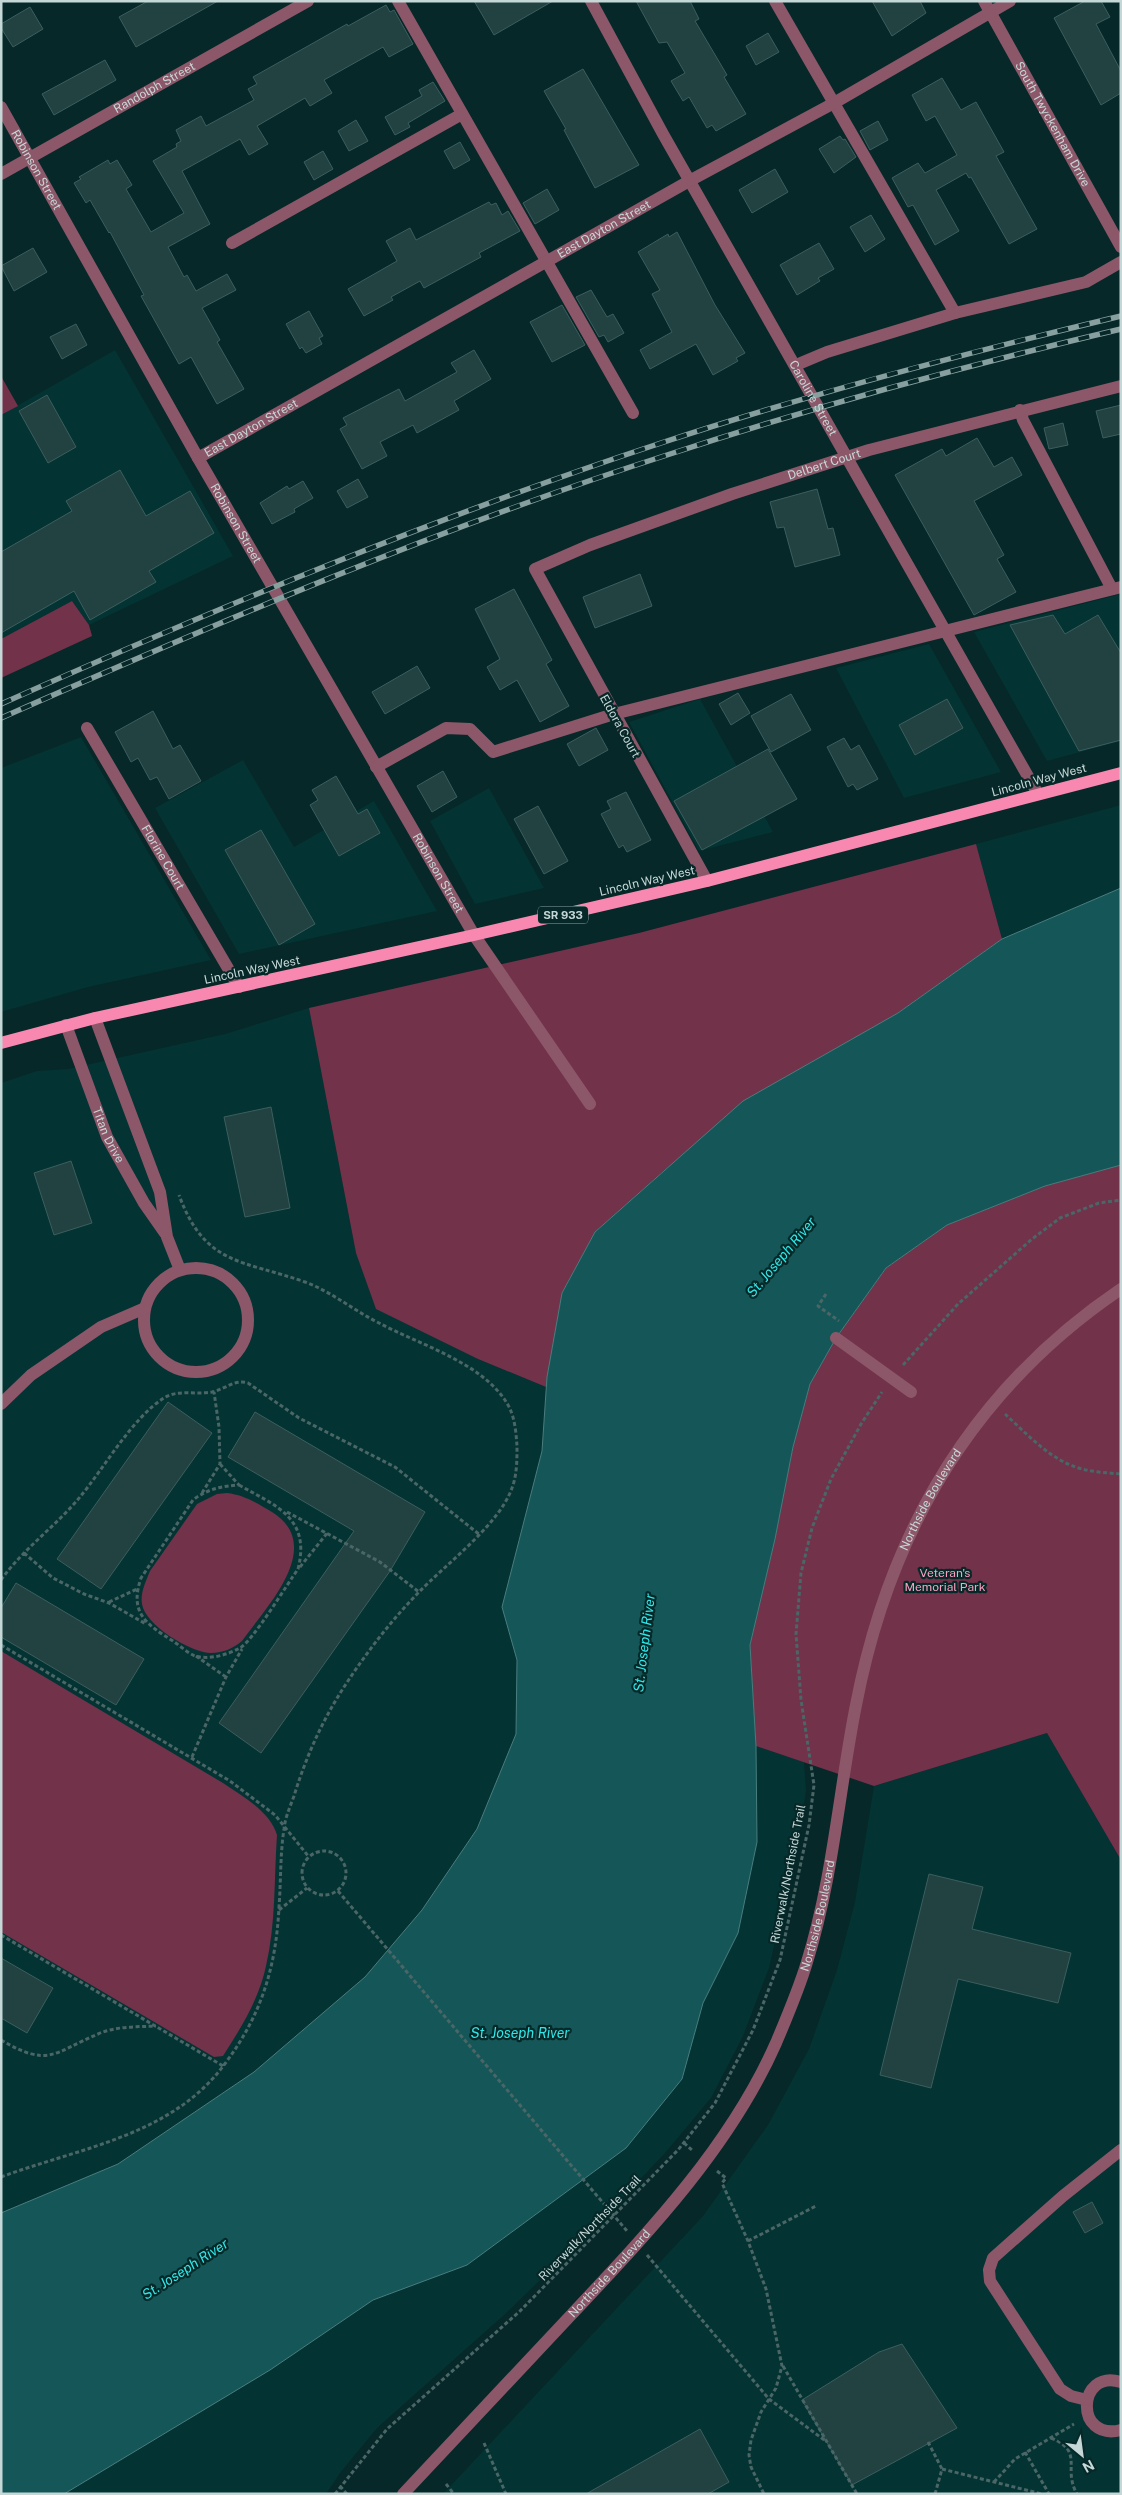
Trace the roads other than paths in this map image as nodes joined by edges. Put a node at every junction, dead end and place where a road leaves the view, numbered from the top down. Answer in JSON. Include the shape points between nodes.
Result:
{"nodes":[{"id":1,"x":308,"y":1,"type":"edge"},
{"id":2,"x":398,"y":1,"type":"edge"},
{"id":3,"x":591,"y":1,"type":"edge"},
{"id":4,"x":775,"y":1,"type":"edge"},
{"id":5,"x":1010,"y":1,"type":"edge"},
{"id":6,"x":987,"y":7,"type":"edge"},
{"id":7,"x":834,"y":103,"type":"junction"},
{"id":8,"x":1,"y":107,"type":"edge"},
{"id":9,"x":462,"y":114,"type":"junction"},
{"id":10,"x":30,"y":158,"type":"junction"},
{"id":11,"x":1,"y":174,"type":"edge"},
{"id":12,"x":691,"y":180,"type":"junction"},
{"id":13,"x":232,"y":242,"type":"dead end"},
{"id":14,"x":1121,"y":247,"type":"edge"},
{"id":15,"x":547,"y":262,"type":"junction"},
{"id":16,"x":1121,"y":262,"type":"edge"},
{"id":17,"x":956,"y":313,"type":"junction"},
{"id":18,"x":796,"y":365,"type":"junction"},
{"id":19,"x":1121,"y":386,"type":"edge"},
{"id":20,"x":1020,"y":410,"type":"junction"},
{"id":21,"x":633,"y":412,"type":"dead end"},
{"id":22,"x":198,"y":458,"type":"junction"},
{"id":23,"x":848,"y":458,"type":"junction"},
{"id":24,"x":535,"y":570,"type":"joint"},
{"id":25,"x":1116,"y":588,"type":"edge"},
{"id":26,"x":946,"y":632,"type":"junction"},
{"id":27,"x":614,"y":714,"type":"junction"},
{"id":28,"x":87,"y":728,"type":"dead end"},
{"id":29,"x":376,"y":767,"type":"junction"},
{"id":30,"x":1121,"y":772,"type":"edge"},
{"id":31,"x":1038,"y":794,"type":"junction"},
{"id":32,"x":707,"y":882,"type":"junction"},
{"id":33,"x":474,"y":936,"type":"junction"},
{"id":34,"x":239,"y":987,"type":"junction"},
{"id":35,"x":95,"y":1018,"type":"junction"},
{"id":36,"x":66,"y":1025,"type":"junction"},
{"id":37,"x":1,"y":1043,"type":"edge"},
{"id":38,"x":590,"y":1104,"type":"dead end"},
{"id":39,"x":168,"y":1237,"type":"junction"},
{"id":40,"x":180,"y":1270,"type":"junction"},
{"id":41,"x":1121,"y":1289,"type":"edge"},
{"id":42,"x":145,"y":1308,"type":"junction"},
{"id":43,"x":836,"y":1338,"type":"dead end"},
{"id":44,"x":911,"y":1392,"type":"dead end"},
{"id":45,"x":1,"y":1404,"type":"edge"},
{"id":46,"x":1121,"y":2150,"type":"edge"},
{"id":47,"x":1119,"y":2379,"type":"edge"},
{"id":48,"x":1087,"y":2400,"type":"junction"},
{"id":49,"x":1121,"y":2430,"type":"edge"},
{"id":50,"x":403,"y":2494,"type":"edge"}],
"edges":[{"from":1,"to":10,"type":"street","name":"Randolph Street"},
{"from":2,"to":9,"type":"street"},
{"from":3,"to":12,"type":"street","name":"Caroline Street"},
{"from":4,"to":7,"type":"street"},
{"from":5,"to":6,"type":"street","name":"East Dayton Street"},
{"from":6,"to":7,"type":"street","name":"East Dayton Street"},
{"from":6,"to":14,"type":"street","name":"South Twyckenham Drive"},
{"from":7,"to":12,"type":"street","name":"East Dayton Street"},
{"from":7,"to":17,"type":"street"},
{"from":8,"to":10,"type":"street","name":"Robinson Street"},
{"from":9,"to":13,"type":"street"},
{"from":9,"to":15,"type":"street"},
{"from":10,"to":11,"type":"street","name":"Randolph Street"},
{"from":10,"to":22,"type":"street","name":"Robinson Street"},
{"from":12,"to":15,"type":"street","name":"East Dayton Street"},
{"from":12,"to":18,"type":"street","name":"Caroline Street"},
{"from":15,"to":21,"type":"street"},
{"from":15,"to":22,"type":"street","name":"East Dayton Street"},
{"from":16,"to":17,"type":"street","via":[[1086,282]]},
{"from":17,"to":18,"type":"street","via":[[827,352]]},
{"from":18,"to":23,"type":"street","name":"Caroline Street"},
{"from":19,"to":20,"type":"street","name":"Delbert Court"},
{"from":20,"to":23,"type":"street","name":"Delbert Court"},
{"from":20,"to":25,"type":"street"},
{"from":22,"to":29,"type":"street","name":"Robinson Street"},
{"from":23,"to":24,"type":"street","name":"Delbert Court","via":[[590,545]]},
{"from":23,"to":26,"type":"street","name":"Caroline Street"},
{"from":24,"to":27,"type":"street","name":"Eldora Court"},
{"from":25,"to":26,"type":"street"},
{"from":26,"to":27,"type":"street"},
{"from":26,"to":31,"type":"street","name":"Caroline Street"},
{"from":27,"to":29,"type":"street","via":[[493,752],[470,729],[446,728]]},
{"from":27,"to":32,"type":"street","name":"Eldora Court"},
{"from":28,"to":34,"type":"street","name":"Florine Court"},
{"from":29,"to":33,"type":"street","name":"Robinson Street"},
{"from":30,"to":31,"type":"main road","name":"Lincoln Way West","number":"SR 933"},
{"from":31,"to":32,"type":"main road","name":"Lincoln Way West","number":"SR 933"},
{"from":32,"to":33,"type":"main road","name":"Lincoln Way West","number":"SR 933"},
{"from":33,"to":34,"type":"main road","name":"Lincoln Way West","number":"SR 933"},
{"from":33,"to":38,"type":"street","name":"Robinson Street"},
{"from":34,"to":35,"type":"main road","name":"Lincoln Way West","number":"SR 933"},
{"from":35,"to":36,"type":"main road","name":"Lincoln Way West","number":"SR 933"},
{"from":35,"to":39,"type":"street","name":"Titan Drive","via":[[160,1192]]},
{"from":36,"to":37,"type":"main road","name":"Lincoln Way West","number":"SR 933"},
{"from":36,"to":39,"type":"street","name":"Titan Drive","via":[[107,1137],[144,1203]]},
{"from":39,"to":40,"type":"street","name":"Titan Drive"},
{"from":40,"to":42,"type":"street","via":[[165,1278],[153,1291]]},
{"from":40,"to":42,"type":"street","via":[[198,1268],[215,1271],[232,1282],[243,1296],[248,1312],[248,1328],[242,1346],[229,1360],[212,1370],[191,1372],[175,1368],[159,1357],[148,1341]]},
{"from":41,"to":50,"type":"street","name":"Northside Boulevard","via":[[1050,1344],[993,1403],[946,1466],[900,1554],[881,1602],[868,1649],[833,1845],[807,1962],[759,2077],[721,2140],[678,2196]]},
{"from":42,"to":45,"type":"street","via":[[101,1327],[31,1375]]},
{"from":43,"to":44,"type":"street"},
{"from":46,"to":48,"type":"street","via":[[993,2258],[989,2270],[990,2281],[1060,2389]]},
{"from":47,"to":48,"type":"street","via":[[1100,2383],[1089,2393]]},
{"from":48,"to":49,"type":"street","via":[[1088,2417],[1098,2428]]}]}
